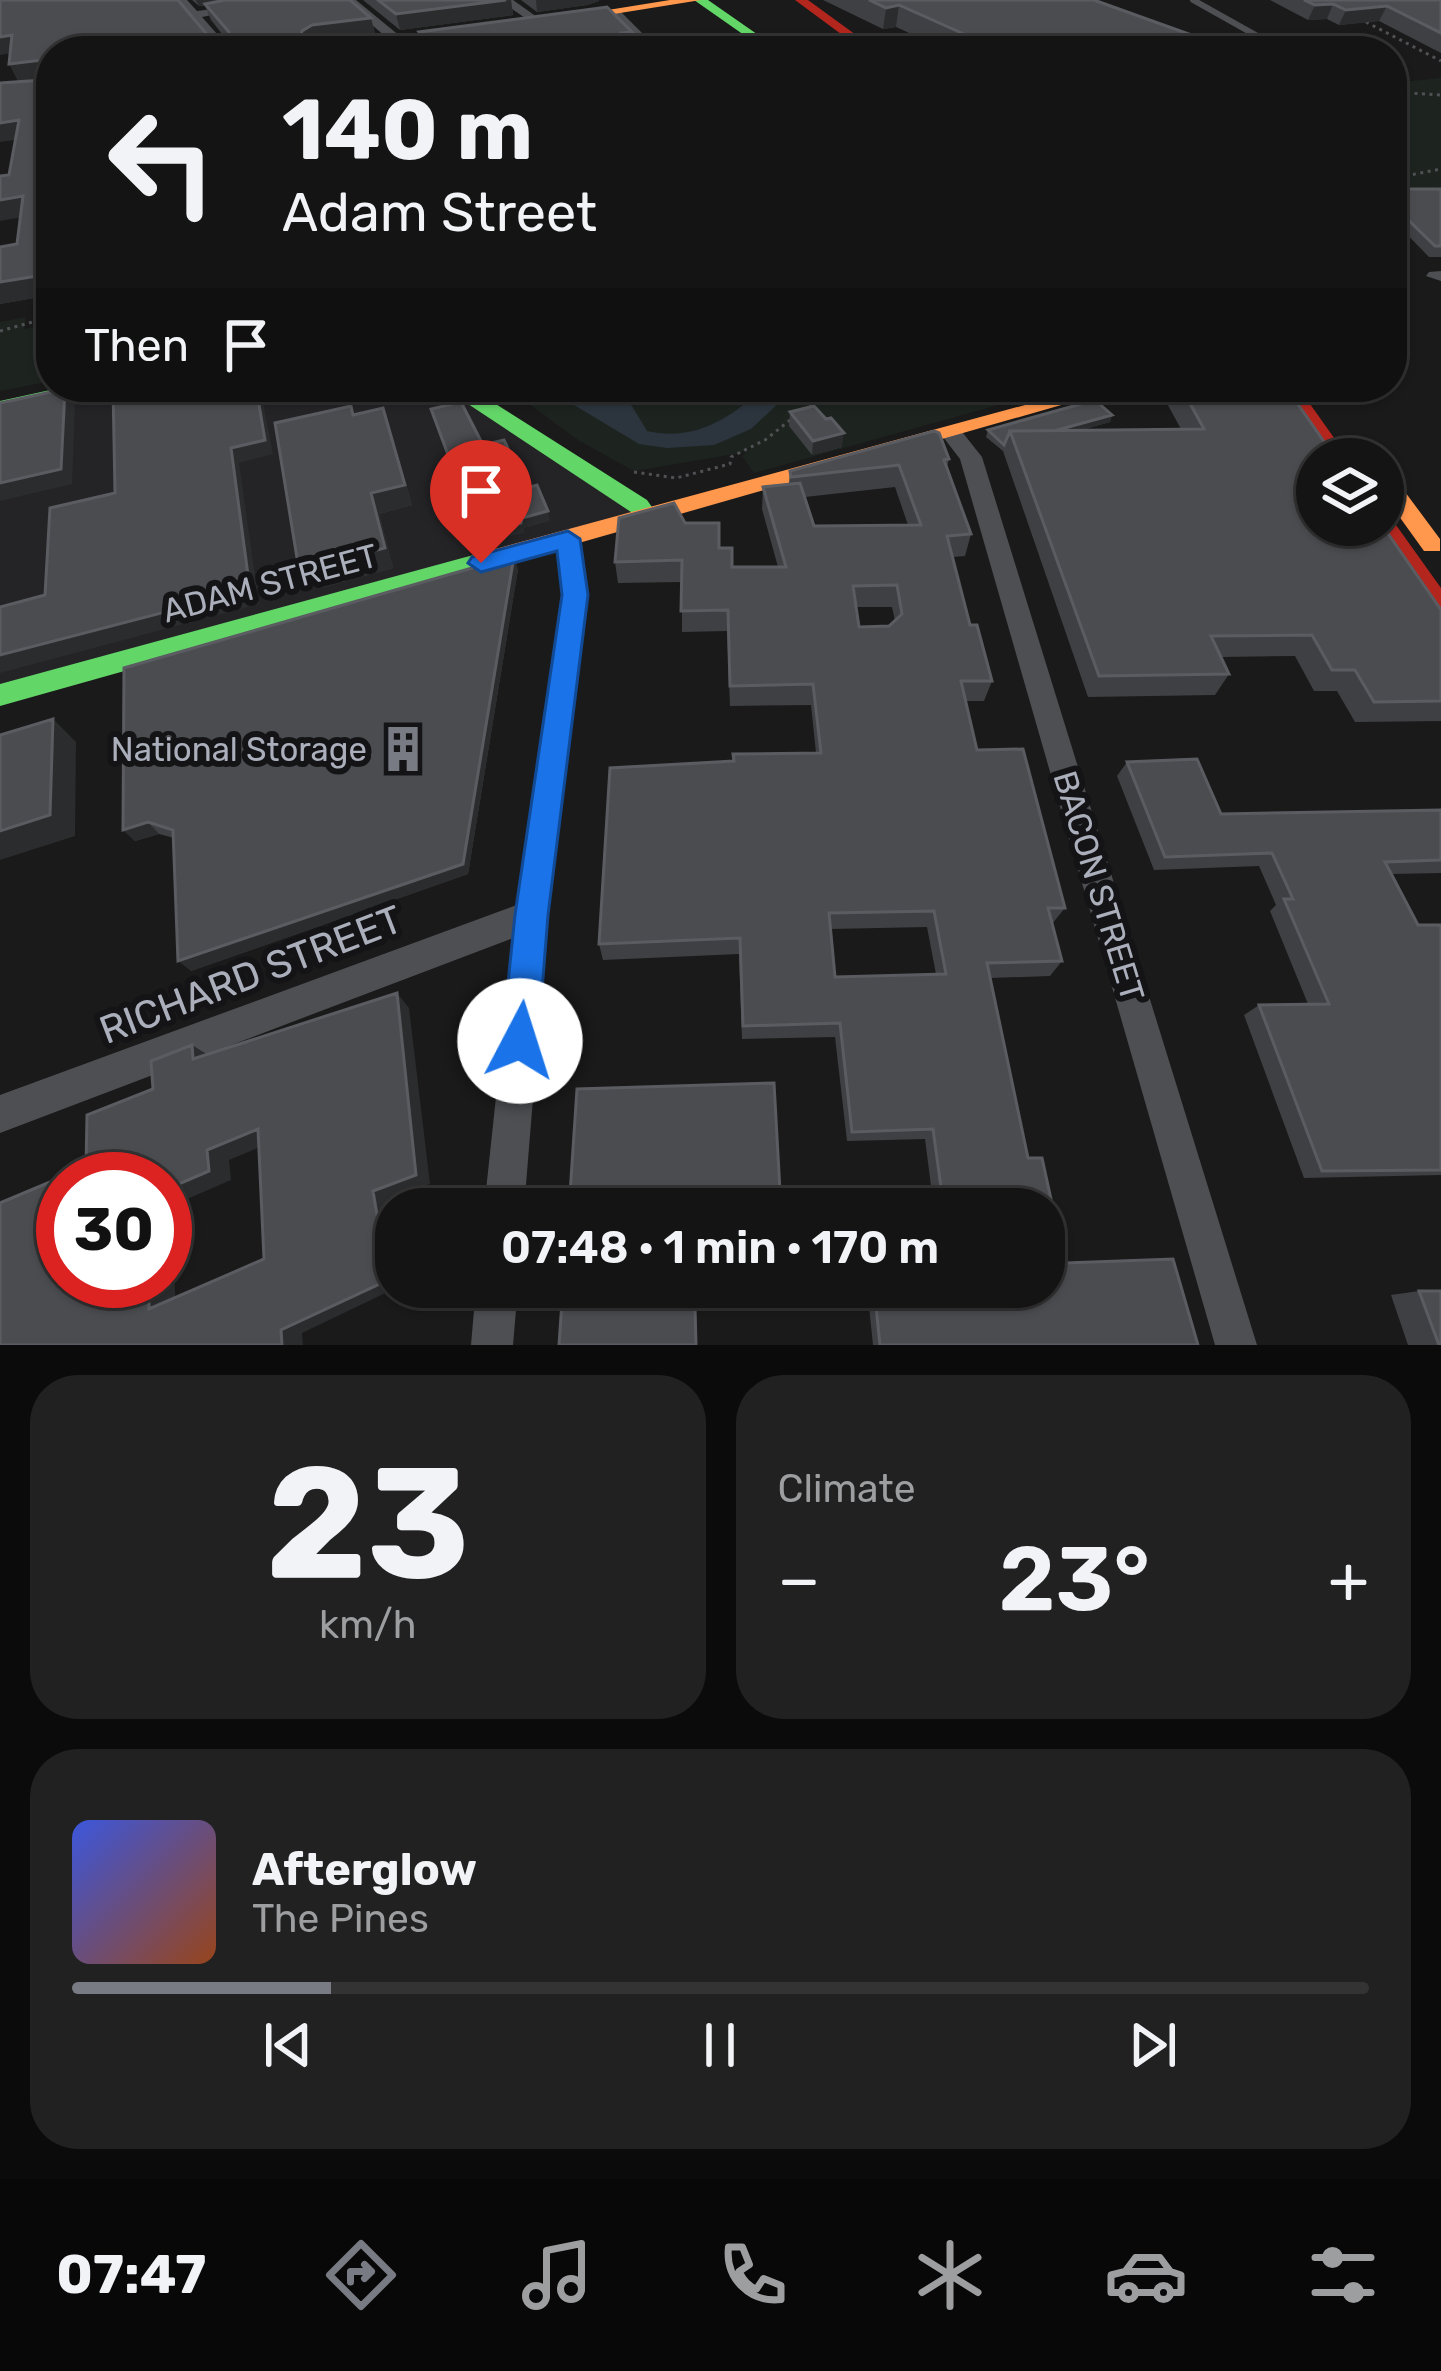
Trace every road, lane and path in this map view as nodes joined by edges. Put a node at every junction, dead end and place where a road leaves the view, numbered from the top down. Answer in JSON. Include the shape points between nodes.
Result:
{"nodes":[{"id":1,"x":181,"y":0,"type":"edge"},
{"id":2,"x":281,"y":0,"type":"edge"},
{"id":3,"x":349,"y":0,"type":"edge"},
{"id":4,"x":505,"y":0,"type":"edge"},
{"id":5,"x":801,"y":0,"type":"edge"},
{"id":6,"x":707,"y":1,"type":"edge"},
{"id":7,"x":1199,"y":2,"type":"edge"},
{"id":8,"x":655,"y":3,"type":"edge"},
{"id":9,"x":615,"y":12,"type":"junction"},
{"id":10,"x":194,"y":15,"type":"junction"},
{"id":11,"x":1363,"y":20,"type":"edge"},
{"id":12,"x":538,"y":22,"type":"junction"},
{"id":13,"x":213,"y":36,"type":"edge"},
{"id":14,"x":383,"y":36,"type":"edge"},
{"id":15,"x":444,"y":36,"type":"edge"},
{"id":16,"x":639,"y":36,"type":"edge"},
{"id":17,"x":755,"y":36,"type":"edge"},
{"id":18,"x":851,"y":36,"type":"edge"},
{"id":19,"x":1259,"y":36,"type":"edge"},
{"id":20,"x":1393,"y":36,"type":"edge"},
{"id":21,"x":1407,"y":43,"type":"edge"},
{"id":22,"x":1441,"y":61,"type":"edge"},
{"id":23,"x":1407,"y":93,"type":"edge"},
{"id":24,"x":1441,"y":95,"type":"edge"},
{"id":25,"x":1441,"y":169,"type":"edge"},
{"id":26,"x":1407,"y":178,"type":"edge"},
{"id":27,"x":36,"y":320,"type":"edge"},
{"id":28,"x":0,"y":331,"type":"edge"},
{"id":29,"x":36,"y":399,"type":"edge"},
{"id":30,"x":477,"y":402,"type":"edge"},
{"id":31,"x":813,"y":402,"type":"edge"},
{"id":32,"x":1061,"y":402,"type":"edge"},
{"id":33,"x":1298,"y":402,"type":"edge"},
{"id":34,"x":1330,"y":402,"type":"edge"},
{"id":35,"x":0,"y":407,"type":"edge"},
{"id":36,"x":951,"y":433,"type":"junction"},
{"id":37,"x":1323,"y":438,"type":"edge"},
{"id":38,"x":1355,"y":438,"type":"edge"},
{"id":39,"x":623,"y":470,"type":"dead end"},
{"id":40,"x":1404,"y":507,"type":"edge"},
{"id":41,"x":647,"y":517,"type":"junction"},
{"id":42,"x":568,"y":539,"type":"junction"},
{"id":43,"x":1398,"y":546,"type":"edge"},
{"id":44,"x":1441,"y":557,"type":"edge"},
{"id":45,"x":1441,"y":607,"type":"edge"},
{"id":46,"x":0,"y":695,"type":"edge"},
{"id":47,"x":532,"y":915,"type":"junction"},
{"id":48,"x":0,"y":1114,"type":"edge"},
{"id":49,"x":506,"y":1188,"type":"edge"},
{"id":50,"x":495,"y":1308,"type":"edge"},
{"id":51,"x":491,"y":1345,"type":"edge"},
{"id":52,"x":1236,"y":1345,"type":"edge"}],
"edges":[{"from":1,"to":10,"type":"street"},
{"from":2,"to":10,"type":"street"},
{"from":3,"to":14,"type":"street"},
{"from":4,"to":12,"type":"street"},
{"from":5,"to":18,"type":"main road"},
{"from":6,"to":8,"type":"main road"},
{"from":6,"to":17,"type":"main road"},
{"from":7,"to":19,"type":"lane"},
{"from":8,"to":9,"type":"main road"},
{"from":9,"to":12,"type":"main road"},
{"from":9,"to":16,"type":"street"},
{"from":10,"to":13,"type":"street"},
{"from":11,"to":20,"type":"path"},
{"from":12,"to":15,"type":"main road"},
{"from":21,"to":22,"type":"path"},
{"from":23,"to":24,"type":"path"},
{"from":25,"to":26,"type":"path"},
{"from":27,"to":28,"type":"path"},
{"from":29,"to":35,"type":"main road"},
{"from":30,"to":41,"type":"main road"},
{"from":31,"to":39,"type":"path","via":[[730,464],[667,478]]},
{"from":32,"to":36,"type":"main road","name":"ADAM STREET"},
{"from":33,"to":37,"type":"main road"},
{"from":34,"to":38,"type":"main road"},
{"from":36,"to":41,"type":"main road","name":"ADAM STREET"},
{"from":36,"to":52,"type":"street","name":"BACON STREET","via":[[971,457]]},
{"from":40,"to":44,"type":"main road"},
{"from":41,"to":42,"type":"main road","name":"ADAM STREET"},
{"from":42,"to":46,"type":"main road","name":"ADAM STREET"},
{"from":42,"to":47,"type":"street","via":[[575,595]]},
{"from":43,"to":45,"type":"main road"},
{"from":47,"to":48,"type":"street","name":"RICHARD STREET"},
{"from":47,"to":49,"type":"street"},
{"from":50,"to":51,"type":"street"}]}
